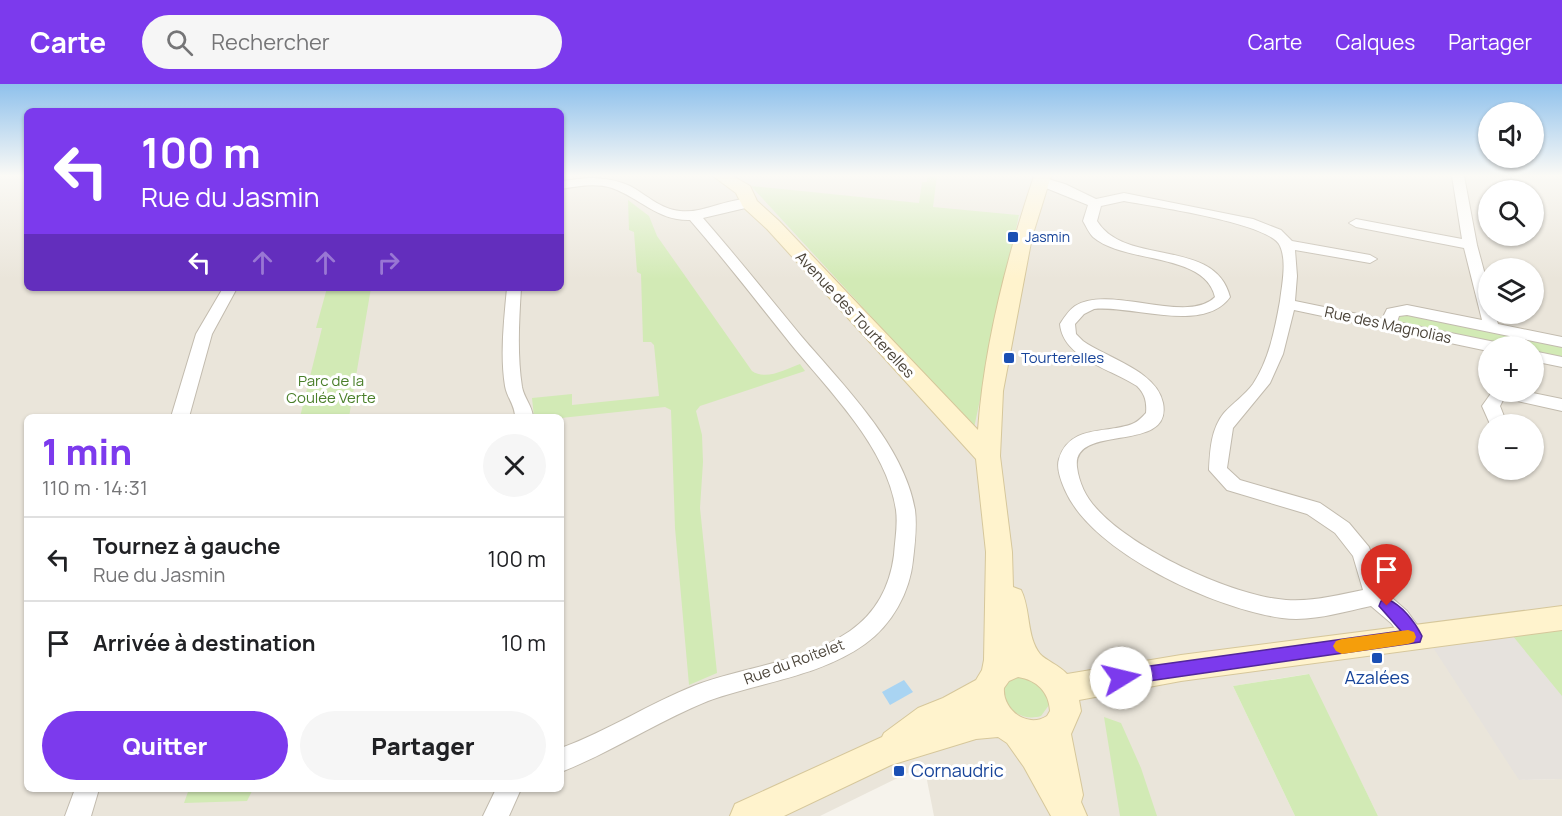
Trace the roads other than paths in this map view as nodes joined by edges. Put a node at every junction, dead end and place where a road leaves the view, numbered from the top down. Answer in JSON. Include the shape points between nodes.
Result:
{"nodes":[{"id":1,"x":665,"y":210,"type":"edge"},
{"id":2,"x":719,"y":210,"type":"edge"},
{"id":3,"x":757,"y":210,"type":"edge"},
{"id":4,"x":1032,"y":210,"type":"edge"},
{"id":5,"x":1091,"y":210,"type":"edge"},
{"id":6,"x":1197,"y":210,"type":"edge"},
{"id":7,"x":1464,"y":210,"type":"edge"},
{"id":8,"x":694,"y":216,"type":"junction"},
{"id":9,"x":1356,"y":223,"type":"dead end"},
{"id":10,"x":1287,"y":244,"type":"junction"},
{"id":11,"x":1470,"y":245,"type":"junction"},
{"id":12,"x":1370,"y":259,"type":"dead end"},
{"id":13,"x":228,"y":291,"type":"edge"},
{"id":14,"x":514,"y":291,"type":"edge"},
{"id":15,"x":1287,"y":303,"type":"junction"},
{"id":16,"x":1389,"y":325,"type":"junction"},
{"id":17,"x":1491,"y":327,"type":"junction"},
{"id":18,"x":1562,"y":342,"type":"edge"},
{"id":19,"x":1478,"y":344,"type":"edge"},
{"id":20,"x":1544,"y":358,"type":"edge"},
{"id":21,"x":1562,"y":362,"type":"edge"},
{"id":22,"x":1562,"y":405,"type":"edge"},
{"id":23,"x":178,"y":414,"type":"edge"},
{"id":24,"x":525,"y":414,"type":"edge"},
{"id":25,"x":1494,"y":414,"type":"edge"},
{"id":26,"x":988,"y":456,"type":"junction"},
{"id":27,"x":999,"y":552,"type":"junction"},
{"id":28,"x":1375,"y":596,"type":"junction"},
{"id":29,"x":1562,"y":618,"type":"edge"},
{"id":30,"x":1414,"y":636,"type":"junction"},
{"id":31,"x":1030,"y":666,"type":"junction"},
{"id":32,"x":992,"y":681,"type":"junction"},
{"id":33,"x":1061,"y":689,"type":"junction"},
{"id":34,"x":1010,"y":727,"type":"junction"},
{"id":35,"x":1055,"y":729,"type":"junction"},
{"id":36,"x":886,"y":751,"type":"junction"},
{"id":37,"x":564,"y":759,"type":"edge"},
{"id":38,"x":86,"y":792,"type":"edge"},
{"id":39,"x":508,"y":792,"type":"edge"},
{"id":40,"x":78,"y":816,"type":"edge"},
{"id":41,"x":496,"y":816,"type":"edge"},
{"id":42,"x":747,"y":816,"type":"edge"},
{"id":43,"x":1072,"y":816,"type":"edge"}],
"edges":[{"from":1,"to":8,"type":"street"},
{"from":2,"to":8,"type":"street"},
{"from":3,"to":26,"type":"street","name":"Avenue des Tourterelles"},
{"from":4,"to":26,"type":"street","via":[[995,371]]},
{"from":5,"to":28,"type":"street","via":[[1089,222],[1102,239],[1183,261],[1207,272],[1218,282],[1222,294],[1213,308],[1194,312],[1100,304],[1082,308],[1073,315],[1068,333],[1077,346],[1141,381],[1156,403],[1155,415],[1139,429],[1091,436],[1078,444],[1069,457],[1068,468],[1072,487],[1083,506],[1129,546],[1216,590],[1250,601],[1283,609],[1317,609]]},
{"from":6,"to":10,"type":"street","via":[[1268,228]]},
{"from":7,"to":11,"type":"street"},
{"from":8,"to":37,"type":"street","name":"Rue du Roitelet","via":[[883,451],[905,509],[899,587],[874,623],[835,651],[700,694]]},
{"from":9,"to":11,"type":"street"},
{"from":10,"to":12,"type":"street"},
{"from":10,"to":15,"type":"street"},
{"from":11,"to":17,"type":"street"},
{"from":13,"to":23,"type":"street","via":[[201,338]]},
{"from":14,"to":24,"type":"street","via":[[515,392],[524,402]]},
{"from":15,"to":16,"type":"street","name":"Rue des Magnolias"},
{"from":15,"to":28,"type":"street","via":[[1276,354],[1262,384],[1229,419],[1221,437],[1218,470],[1234,484],[1313,508],[1342,528],[1362,552]]},
{"from":16,"to":17,"type":"street","via":[[1392,312],[1398,309]]},
{"from":16,"to":19,"type":"street","name":"Rue des Magnolias"},
{"from":17,"to":18,"type":"street"},
{"from":20,"to":21,"type":"street"},
{"from":22,"to":25,"type":"street","via":[[1513,394],[1498,395],[1491,406]]},
{"from":26,"to":27,"type":"street"},
{"from":27,"to":31,"type":"street","via":[[1018,640]]},
{"from":27,"to":32,"type":"street","via":[[999,660]]},
{"from":28,"to":30,"type":"street"},
{"from":29,"to":30,"type":"street"},
{"from":30,"to":33,"type":"street"},
{"from":31,"to":32,"type":"street","via":[[1011,666]]},
{"from":31,"to":33,"type":"street","via":[[1043,670]]},
{"from":32,"to":34,"type":"street","via":[[988,700],[993,712]]},
{"from":32,"to":36,"type":"street","via":[[953,709],[929,718]]},
{"from":33,"to":35,"type":"street","via":[[1065,715]]},
{"from":34,"to":35,"type":"street","via":[[1031,735]]},
{"from":34,"to":36,"type":"street","via":[[976,723]]},
{"from":34,"to":43,"type":"street","via":[[1035,756]]},
{"from":35,"to":43,"type":"street"},
{"from":36,"to":42,"type":"street"},
{"from":38,"to":40,"type":"street"},
{"from":39,"to":41,"type":"street"}]}
